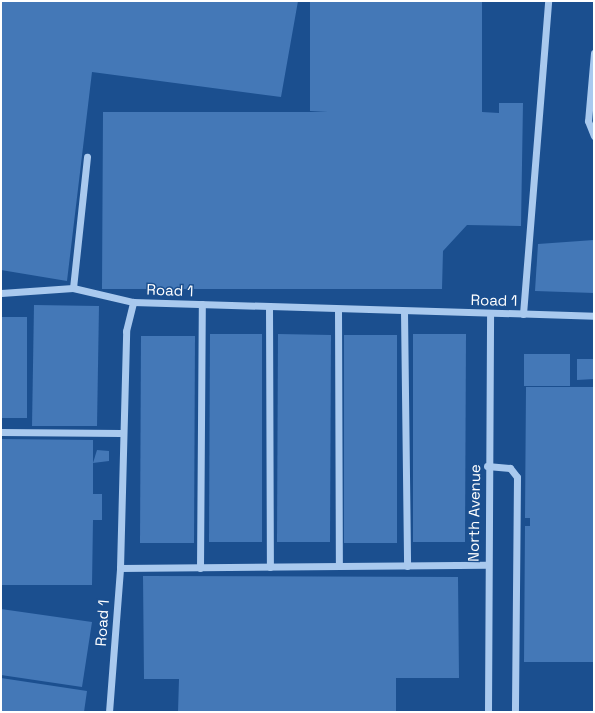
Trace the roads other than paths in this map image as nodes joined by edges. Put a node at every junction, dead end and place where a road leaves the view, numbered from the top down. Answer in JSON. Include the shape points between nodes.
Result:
{"nodes":[{"id":1,"x":548,"y":1,"type":"edge"},
{"id":2,"x":594,"y":53,"type":"edge"},
{"id":3,"x":594,"y":136,"type":"edge"},
{"id":4,"x":87,"y":157,"type":"dead end"},
{"id":5,"x":73,"y":288,"type":"junction"},
{"id":6,"x":1,"y":293,"type":"edge"},
{"id":7,"x":133,"y":302,"type":"junction"},
{"id":8,"x":202,"y":304,"type":"junction"},
{"id":9,"x":269,"y":306,"type":"junction"},
{"id":10,"x":338,"y":308,"type":"junction"},
{"id":11,"x":404,"y":311,"type":"junction"},
{"id":12,"x":490,"y":314,"type":"junction"},
{"id":13,"x":523,"y":314,"type":"junction"},
{"id":14,"x":594,"y":316,"type":"edge"},
{"id":15,"x":1,"y":432,"type":"edge"},
{"id":16,"x":121,"y":433,"type":"junction"},
{"id":17,"x":487,"y":466,"type":"junction"},
{"id":18,"x":339,"y":565,"type":"junction"},
{"id":19,"x":486,"y":565,"type":"junction"},
{"id":20,"x":407,"y":566,"type":"junction"},
{"id":21,"x":270,"y":567,"type":"junction"},
{"id":22,"x":120,"y":568,"type":"junction"},
{"id":23,"x":200,"y":568,"type":"junction"},
{"id":24,"x":109,"y":712,"type":"edge"},
{"id":25,"x":488,"y":712,"type":"edge"},
{"id":26,"x":515,"y":712,"type":"edge"}],
"edges":[{"from":1,"to":13,"type":"street"},
{"from":2,"to":3,"type":"street","via":[[588,121]]},
{"from":4,"to":5,"type":"street"},
{"from":5,"to":6,"type":"street"},
{"from":5,"to":7,"type":"street"},
{"from":7,"to":8,"type":"street","name":"Road 1"},
{"from":7,"to":16,"type":"street","name":"Road 1","via":[[126,331]]},
{"from":8,"to":9,"type":"street","name":"Road 1"},
{"from":8,"to":23,"type":"street"},
{"from":9,"to":10,"type":"street","name":"Road 1"},
{"from":9,"to":21,"type":"street"},
{"from":10,"to":11,"type":"street","name":"Road 1"},
{"from":10,"to":18,"type":"street"},
{"from":11,"to":12,"type":"street","name":"Road 1"},
{"from":11,"to":20,"type":"street"},
{"from":12,"to":13,"type":"street","name":"Road 1"},
{"from":12,"to":17,"type":"street","name":"North Avenue"},
{"from":13,"to":14,"type":"street","name":"Road 1"},
{"from":15,"to":16,"type":"street"},
{"from":16,"to":22,"type":"street","name":"Road 1"},
{"from":17,"to":19,"type":"street","name":"North Avenue"},
{"from":17,"to":26,"type":"street","via":[[510,468],[517,477]]},
{"from":18,"to":20,"type":"street"},
{"from":18,"to":21,"type":"street"},
{"from":19,"to":20,"type":"street"},
{"from":19,"to":25,"type":"street","name":"North Avenue"},
{"from":21,"to":23,"type":"street"},
{"from":22,"to":23,"type":"street"},
{"from":22,"to":24,"type":"street","name":"Road 1"}]}
